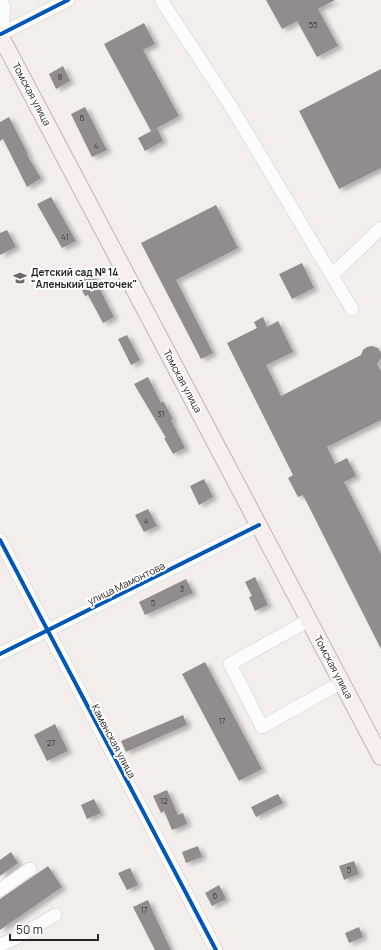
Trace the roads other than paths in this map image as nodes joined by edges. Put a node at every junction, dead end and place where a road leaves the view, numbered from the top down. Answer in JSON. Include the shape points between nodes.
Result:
{"nodes":[{"id":1,"x":2,"y":0,"type":"edge"},
{"id":2,"x":68,"y":0,"type":"edge"},
{"id":3,"x":161,"y":0,"type":"edge"},
{"id":4,"x":1,"y":34,"type":"edge"},
{"id":5,"x":381,"y":228,"type":"edge"},
{"id":6,"x":332,"y":275,"type":"junction"},
{"id":7,"x":352,"y":309,"type":"dead end"},
{"id":8,"x":259,"y":525,"type":"junction"},
{"id":9,"x":0,"y":540,"type":"edge"},
{"id":10,"x":309,"y":620,"type":"junction"},
{"id":11,"x":47,"y":631,"type":"junction"},
{"id":12,"x":0,"y":654,"type":"edge"},
{"id":13,"x":342,"y":682,"type":"junction"},
{"id":14,"x":381,"y":757,"type":"edge"},
{"id":15,"x":30,"y":869,"type":"dead end"},
{"id":16,"x":0,"y":890,"type":"edge"},
{"id":17,"x":55,"y":915,"type":"dead end"},
{"id":18,"x":0,"y":945,"type":"edge"},
{"id":19,"x":216,"y":950,"type":"edge"}],
"edges":[{"from":1,"to":4,"type":"street","via":[[4,8]]},
{"from":2,"to":4,"type":"street"},
{"from":3,"to":6,"type":"street","via":[[232,108]]},
{"from":4,"to":8,"type":"main road","name":"Томская улица"},
{"from":5,"to":6,"type":"street"},
{"from":6,"to":7,"type":"street"},
{"from":8,"to":10,"type":"main road","name":"Томская улица"},
{"from":8,"to":11,"type":"street","name":"улица Мамонтова"},
{"from":9,"to":11,"type":"street","name":"Каменская улица"},
{"from":10,"to":13,"type":"main road","name":"Томская улица"},
{"from":10,"to":13,"type":"street","via":[[230,664],[262,727]]},
{"from":11,"to":12,"type":"street","name":"улица Мамонтова"},
{"from":11,"to":19,"type":"street","name":"Каменская улица"},
{"from":13,"to":14,"type":"main road","name":"Томская улица"},
{"from":15,"to":16,"type":"street"},
{"from":17,"to":18,"type":"street"}]}
